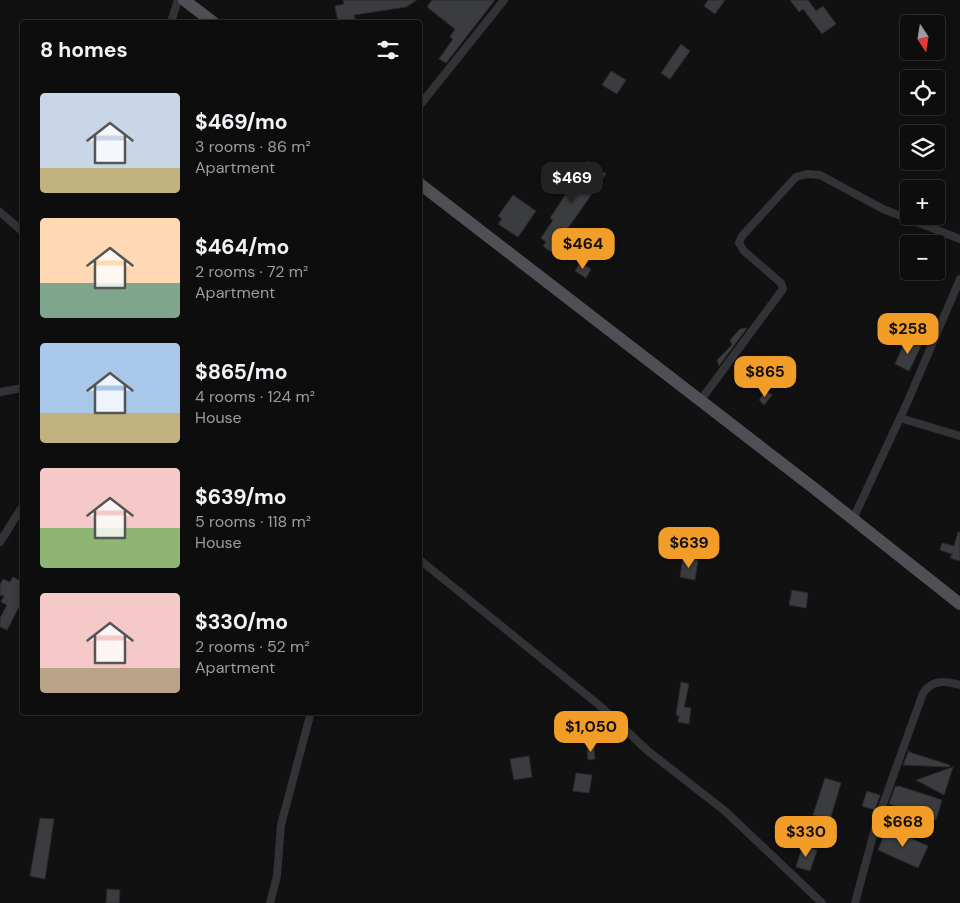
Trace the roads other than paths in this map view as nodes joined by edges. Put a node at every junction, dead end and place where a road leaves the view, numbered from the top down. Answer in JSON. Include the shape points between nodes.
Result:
{"nodes":[{"id":1,"x":178,"y":0,"type":"edge"},
{"id":2,"x":184,"y":0,"type":"edge"},
{"id":3,"x":504,"y":0,"type":"edge"},
{"id":4,"x":172,"y":20,"type":"edge"},
{"id":5,"x":211,"y":20,"type":"edge"},
{"id":6,"x":422,"y":102,"type":"edge"},
{"id":7,"x":422,"y":186,"type":"edge"},
{"id":8,"x":0,"y":212,"type":"edge"},
{"id":9,"x":20,"y":229,"type":"edge"},
{"id":10,"x":960,"y":239,"type":"edge"},
{"id":11,"x":960,"y":279,"type":"edge"},
{"id":12,"x":20,"y":388,"type":"edge"},
{"id":13,"x":0,"y":392,"type":"edge"},
{"id":14,"x":700,"y":402,"type":"junction"},
{"id":15,"x":900,"y":418,"type":"junction"},
{"id":16,"x":960,"y":436,"type":"edge"},
{"id":17,"x":20,"y":510,"type":"edge"},
{"id":18,"x":853,"y":519,"type":"junction"},
{"id":19,"x":0,"y":542,"type":"edge"},
{"id":20,"x":422,"y":562,"type":"edge"},
{"id":21,"x":960,"y":604,"type":"edge"},
{"id":22,"x":960,"y":685,"type":"edge"},
{"id":23,"x":311,"y":715,"type":"edge"},
{"id":24,"x":270,"y":903,"type":"edge"},
{"id":25,"x":822,"y":903,"type":"edge"},
{"id":26,"x":855,"y":903,"type":"edge"}],
"edges":[{"from":1,"to":4,"type":"street"},
{"from":2,"to":5,"type":"main road"},
{"from":3,"to":6,"type":"street"},
{"from":7,"to":14,"type":"main road"},
{"from":8,"to":9,"type":"street"},
{"from":10,"to":14,"type":"street","via":[[883,208],[820,175],[796,177],[740,239],[744,251],[781,283],[783,289]]},
{"from":11,"to":15,"type":"street"},
{"from":12,"to":13,"type":"street"},
{"from":14,"to":18,"type":"main road"},
{"from":15,"to":16,"type":"street"},
{"from":15,"to":18,"type":"street"},
{"from":17,"to":19,"type":"street"},
{"from":18,"to":21,"type":"main road"},
{"from":20,"to":25,"type":"street","via":[[592,700],[648,751],[725,811]]},
{"from":22,"to":26,"type":"street","via":[[939,682],[927,687],[923,693],[877,821]]},
{"from":23,"to":24,"type":"street","via":[[281,825],[277,876]]}]}
